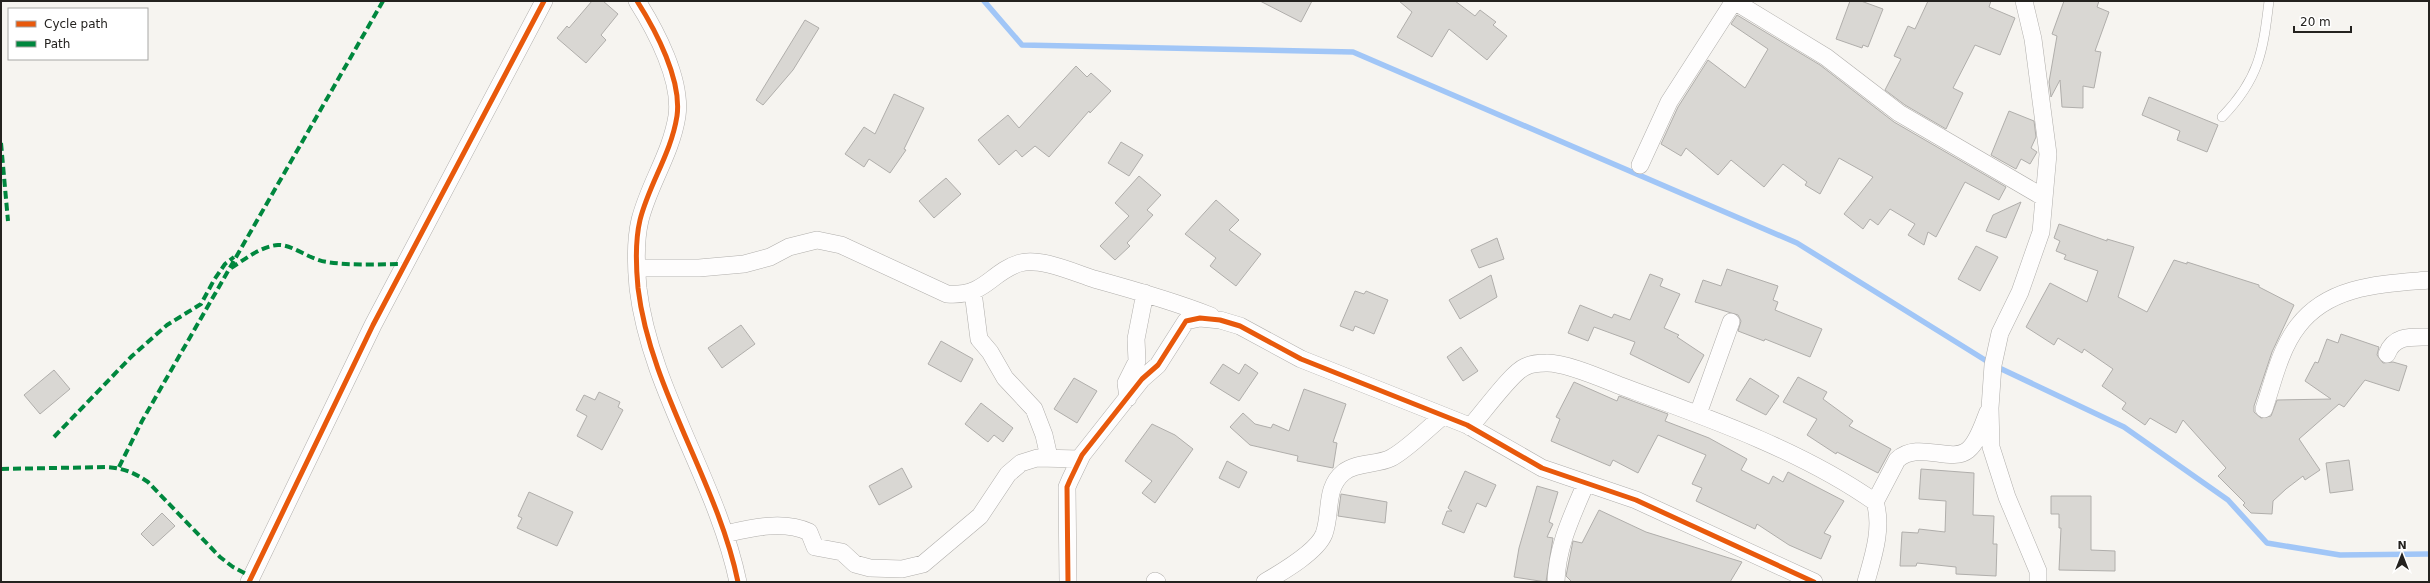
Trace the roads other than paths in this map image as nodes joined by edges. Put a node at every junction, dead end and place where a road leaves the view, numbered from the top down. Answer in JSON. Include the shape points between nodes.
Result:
{"nodes":[{"id":1,"x":544,"y":1,"type":"edge"},
{"id":2,"x":637,"y":1,"type":"edge"},
{"id":3,"x":2024,"y":1,"type":"edge"},
{"id":4,"x":2269,"y":1,"type":"edge"},
{"id":5,"x":2222,"y":117,"type":"dead end"},
{"id":6,"x":1640,"y":165,"type":"dead end"},
{"id":7,"x":2043,"y":197,"type":"junction"},
{"id":8,"x":638,"y":268,"type":"junction"},
{"id":9,"x":2429,"y":280,"type":"edge"},
{"id":10,"x":972,"y":292,"type":"junction"},
{"id":11,"x":1145,"y":293,"type":"junction"},
{"id":12,"x":1220,"y":320,"type":"junction"},
{"id":13,"x":1731,"y":322,"type":"dead end"},
{"id":14,"x":2429,"y":336,"type":"edge"},
{"id":15,"x":2387,"y":354,"type":"dead end"},
{"id":16,"x":1128,"y":398,"type":"junction"},
{"id":17,"x":1990,"y":408,"type":"junction"},
{"id":18,"x":2264,"y":409,"type":"dead end"},
{"id":19,"x":1698,"y":414,"type":"junction"},
{"id":20,"x":1443,"y":416,"type":"junction"},
{"id":21,"x":1470,"y":427,"type":"junction"},
{"id":22,"x":1049,"y":457,"type":"junction"},
{"id":23,"x":1080,"y":459,"type":"junction"},
{"id":24,"x":1586,"y":483,"type":"junction"},
{"id":25,"x":1875,"y":502,"type":"junction"},
{"id":26,"x":725,"y":534,"type":"junction"},
{"id":27,"x":2039,"y":581,"type":"edge"},
{"id":28,"x":249,"y":582,"type":"edge"},
{"id":29,"x":738,"y":582,"type":"edge"},
{"id":30,"x":1068,"y":582,"type":"edge"},
{"id":31,"x":1265,"y":582,"type":"edge"},
{"id":32,"x":1556,"y":582,"type":"edge"},
{"id":33,"x":1814,"y":582,"type":"edge"},
{"id":34,"x":1866,"y":582,"type":"edge"}],
"edges":[{"from":1,"to":28,"type":"street","via":[[376,318]]},
{"from":2,"to":8,"type":"street","via":[[668,62],[676,87],[677,115],[669,151],[640,221]]},
{"from":3,"to":7,"type":"street","via":[[2033,39],[2048,154]]},
{"from":4,"to":5,"type":"lane","via":[[2258,67],[2239,100]]},
{"from":6,"to":7,"type":"street","via":[[1669,102],[1734,1],[1826,57],[1899,113]]},
{"from":7,"to":17,"type":"street","via":[[2041,232],[2035,254],[2000,333],[1993,364]]},
{"from":8,"to":10,"type":"street","via":[[699,268],[744,264],[770,257],[789,247],[818,240],[841,245],[947,294],[961,295]]},
{"from":8,"to":26,"type":"street","via":[[638,287],[645,324],[672,403],[712,496]]},
{"from":9,"to":18,"type":"street","via":[[2391,283],[2341,293],[2319,305],[2297,327],[2281,360]]},
{"from":10,"to":11,"type":"street","via":[[1022,262],[1054,265]]},
{"from":10,"to":22,"type":"street","via":[[979,339],[1005,378],[1034,409]]},
{"from":11,"to":12,"type":"street","via":[[1174,301]]},
{"from":11,"to":16,"type":"street","via":[[1136,339],[1137,361],[1126,383]]},
{"from":12,"to":16,"type":"street","via":[[1200,318],[1186,321],[1158,364],[1142,379]]},
{"from":12,"to":20,"type":"street","via":[[1240,326],[1301,359]]},
{"from":13,"to":19,"type":"street"},
{"from":14,"to":15,"type":"street","via":[[2397,340],[2390,345]]},
{"from":16,"to":23,"type":"street"},
{"from":17,"to":25,"type":"street","via":[[1974,442],[1961,454],[1921,451],[1903,454],[1897,460]]},
{"from":17,"to":27,"type":"street","via":[[1991,447],[2007,497],[2038,571]]},
{"from":19,"to":21,"type":"street","via":[[1590,375],[1547,363],[1525,367],[1514,376]]},
{"from":19,"to":25,"type":"street","via":[[1783,451],[1852,486]]},
{"from":20,"to":21,"type":"street"},
{"from":20,"to":31,"type":"street","via":[[1391,458],[1344,472],[1330,494],[1328,518],[1323,535],[1305,556]]},
{"from":21,"to":24,"type":"street","via":[[1542,468]]},
{"from":22,"to":23,"type":"street"},
{"from":22,"to":26,"type":"street","via":[[1021,463],[1008,474],[980,516],[923,564],[902,569],[882,570],[859,566],[842,552],[815,547],[809,532],[789,527],[767,526]]},
{"from":23,"to":30,"type":"street","via":[[1067,487]]},
{"from":24,"to":32,"type":"street","via":[[1566,530]]},
{"from":24,"to":33,"type":"street","via":[[1636,500]]},
{"from":25,"to":34,"type":"street","via":[[1878,519],[1876,541]]},
{"from":26,"to":29,"type":"street"}]}
